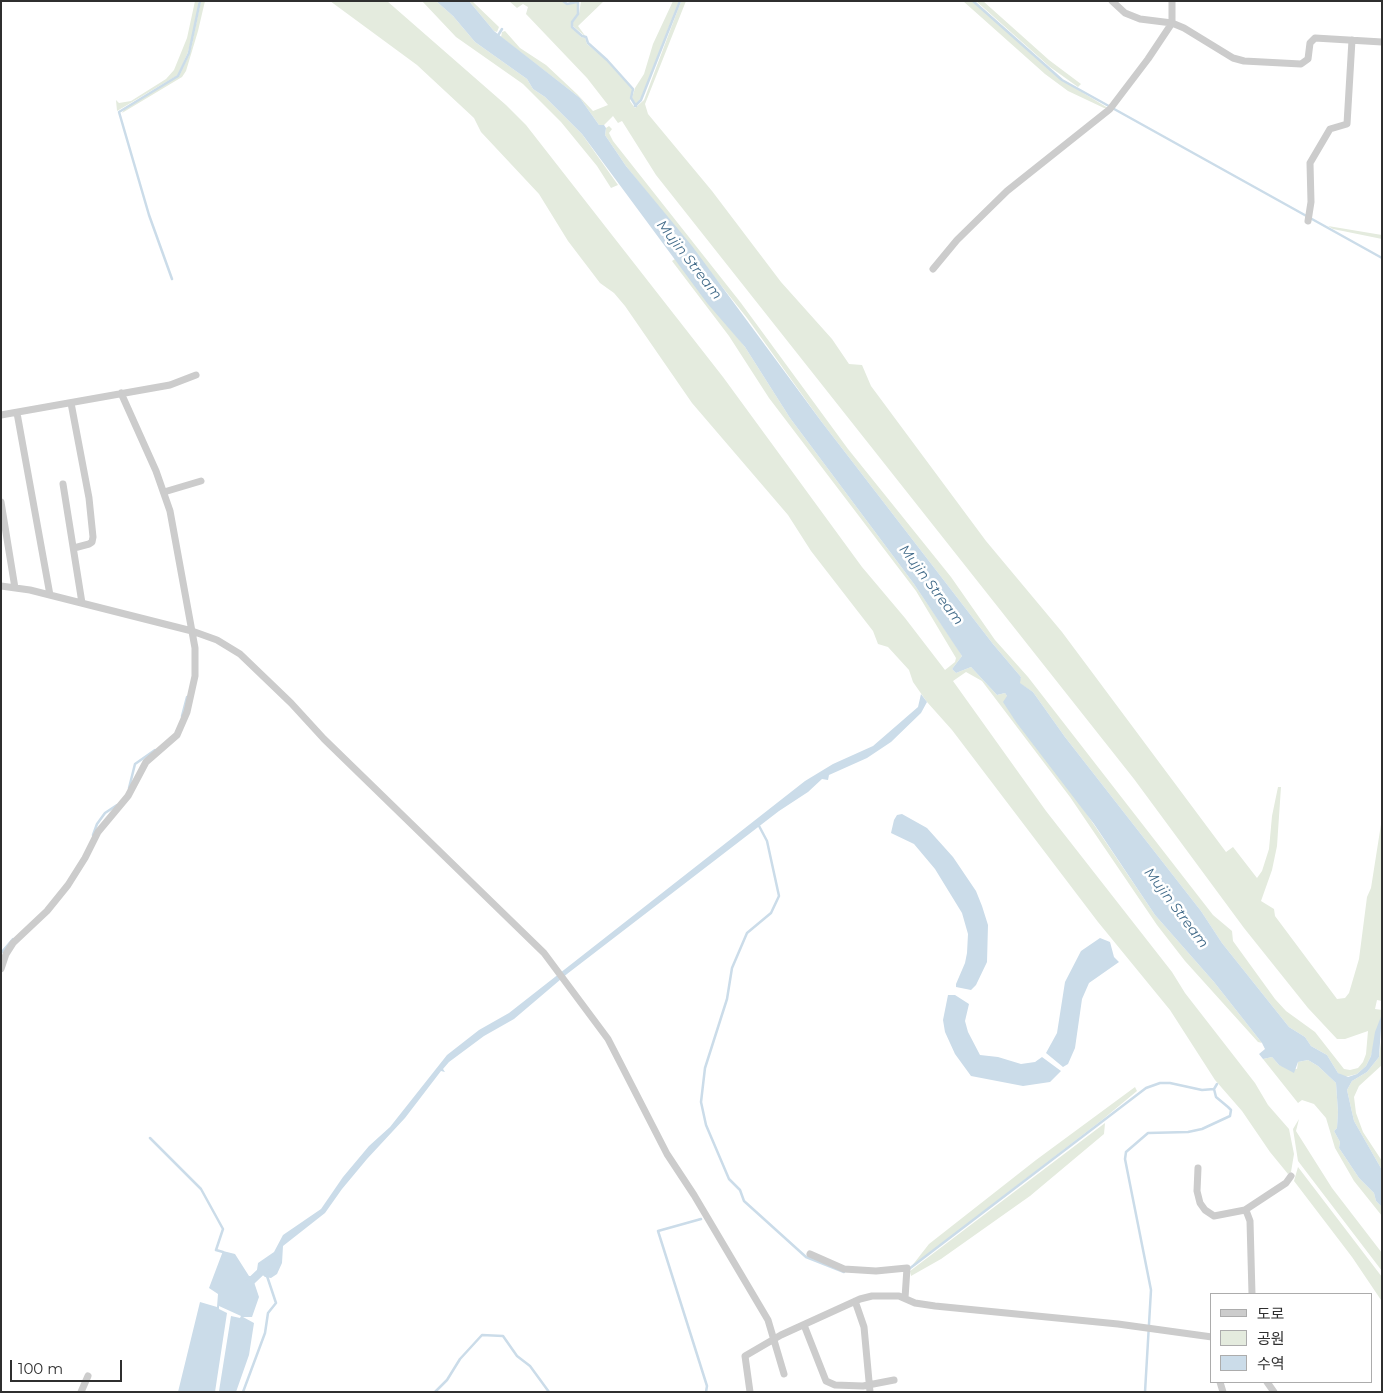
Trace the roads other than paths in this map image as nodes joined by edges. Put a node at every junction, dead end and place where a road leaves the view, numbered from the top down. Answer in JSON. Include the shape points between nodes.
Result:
{"nodes":[{"id":1,"x":1112,"y":1,"type":"edge"},
{"id":2,"x":1172,"y":1,"type":"edge"},
{"id":3,"x":1172,"y":23,"type":"junction"},
{"id":4,"x":1352,"y":40,"type":"junction"},
{"id":5,"x":1382,"y":42,"type":"edge"},
{"id":6,"x":1308,"y":217,"type":"dead end"},
{"id":7,"x":933,"y":270,"type":"dead end"},
{"id":8,"x":196,"y":375,"type":"dead end"},
{"id":9,"x":121,"y":393,"type":"junction"},
{"id":10,"x":71,"y":403,"type":"junction"},
{"id":11,"x":17,"y":413,"type":"junction"},
{"id":12,"x":1,"y":415,"type":"edge"},
{"id":13,"x":202,"y":481,"type":"dead end"},
{"id":14,"x":63,"y":484,"type":"dead end"},
{"id":15,"x":164,"y":492,"type":"junction"},
{"id":16,"x":1,"y":502,"type":"edge"},
{"id":17,"x":74,"y":548,"type":"junction"},
{"id":18,"x":1,"y":586,"type":"edge"},
{"id":19,"x":15,"y":588,"type":"junction"},
{"id":20,"x":50,"y":595,"type":"junction"},
{"id":21,"x":82,"y":603,"type":"junction"},
{"id":22,"x":192,"y":631,"type":"junction"},
{"id":23,"x":1,"y":969,"type":"edge"},
{"id":24,"x":1198,"y":1168,"type":"dead end"},
{"id":25,"x":1291,"y":1176,"type":"dead end"},
{"id":26,"x":1245,"y":1210,"type":"junction"},
{"id":27,"x":810,"y":1254,"type":"dead end"},
{"id":28,"x":1252,"y":1293,"type":"edge"},
{"id":29,"x":905,"y":1298,"type":"junction"},
{"id":30,"x":855,"y":1301,"type":"junction"},
{"id":31,"x":804,"y":1325,"type":"junction"},
{"id":32,"x":1210,"y":1337,"type":"edge"},
{"id":33,"x":776,"y":1339,"type":"junction"},
{"id":34,"x":784,"y":1374,"type":"dead end"},
{"id":35,"x":88,"y":1376,"type":"dead end"},
{"id":36,"x":894,"y":1380,"type":"dead end"},
{"id":37,"x":870,"y":1389,"type":"edge"},
{"id":38,"x":81,"y":1392,"type":"edge"},
{"id":39,"x":750,"y":1392,"type":"edge"}],
"edges":[{"from":1,"to":3,"type":"street","via":[[1125,13],[1140,19]]},
{"from":2,"to":3,"type":"street"},
{"from":3,"to":4,"type":"street","via":[[1244,61],[1301,64],[1308,59],[1310,43],[1315,38]]},
{"from":3,"to":7,"type":"street","via":[[1112,107],[1007,191],[957,240]]},
{"from":4,"to":5,"type":"street"},
{"from":4,"to":6,"type":"street","via":[[1348,124],[1330,129],[1310,163]]},
{"from":8,"to":9,"type":"street","via":[[170,385]]},
{"from":9,"to":10,"type":"street"},
{"from":9,"to":15,"type":"street"},
{"from":10,"to":11,"type":"street"},
{"from":10,"to":17,"type":"street","via":[[93,537],[89,544]]},
{"from":11,"to":12,"type":"street"},
{"from":11,"to":20,"type":"street"},
{"from":13,"to":15,"type":"street"},
{"from":14,"to":17,"type":"street"},
{"from":15,"to":22,"type":"street"},
{"from":16,"to":19,"type":"street"},
{"from":17,"to":21,"type":"street"},
{"from":18,"to":19,"type":"street"},
{"from":19,"to":20,"type":"street"},
{"from":20,"to":21,"type":"street"},
{"from":21,"to":22,"type":"street"},
{"from":22,"to":23,"type":"street","via":[[197,662],[182,726],[171,742],[146,762],[128,796],[98,832],[68,885],[47,911],[13,943]]},
{"from":22,"to":33,"type":"street","via":[[217,640],[240,654],[264,675],[324,740],[544,953],[608,1038],[667,1154],[764,1312]]},
{"from":24,"to":26,"type":"street","via":[[1197,1191],[1205,1210],[1214,1216],[1222,1216]]},
{"from":25,"to":26,"type":"street","via":[[1286,1184]]},
{"from":26,"to":28,"type":"street","via":[[1250,1221]]},
{"from":27,"to":29,"type":"street","via":[[844,1269],[908,1270]]},
{"from":29,"to":30,"type":"street","via":[[872,1296]]},
{"from":29,"to":32,"type":"street","via":[[935,1306]]},
{"from":30,"to":31,"type":"street"},
{"from":30,"to":37,"type":"street","via":[[864,1327]]},
{"from":31,"to":33,"type":"street"},
{"from":31,"to":37,"type":"street","via":[[826,1381]]},
{"from":33,"to":34,"type":"street"},
{"from":33,"to":39,"type":"street","via":[[745,1356]]},
{"from":35,"to":38,"type":"street"},
{"from":36,"to":37,"type":"street"}]}
